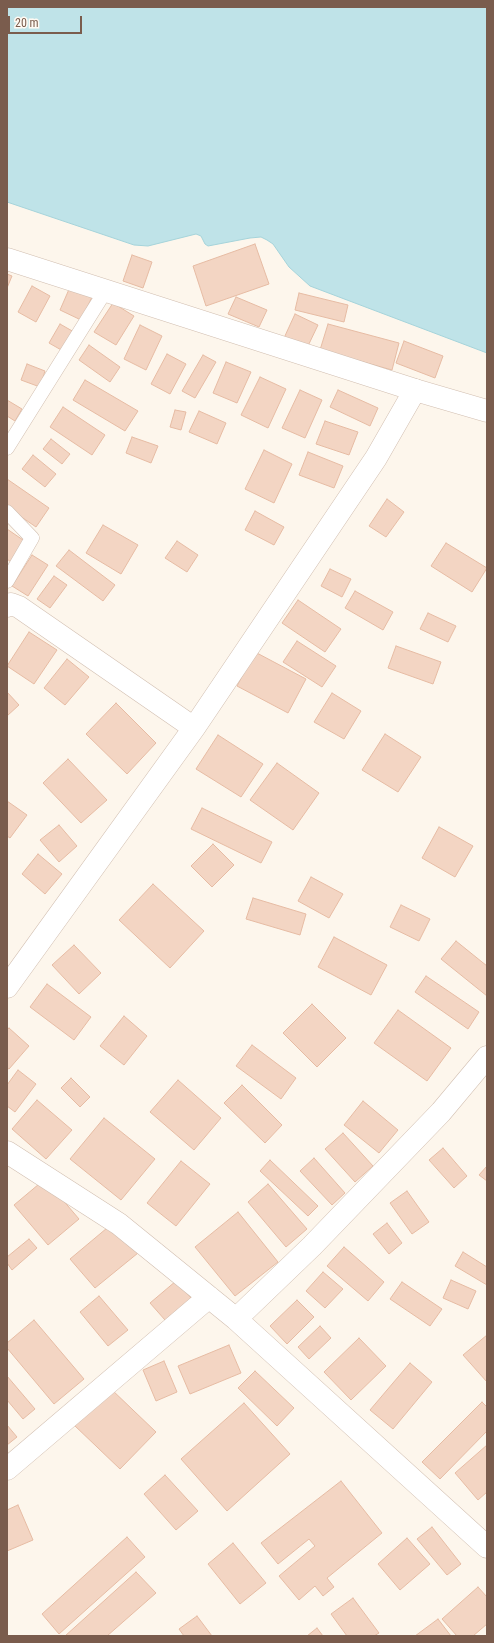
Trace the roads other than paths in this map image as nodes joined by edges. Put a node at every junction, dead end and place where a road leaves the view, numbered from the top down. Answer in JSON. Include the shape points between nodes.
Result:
{"nodes":[{"id":1,"x":7,"y":259,"type":"edge"},
{"id":2,"x":106,"y":290,"type":"junction"},
{"id":3,"x":415,"y":390,"type":"junction"},
{"id":4,"x":487,"y":411,"type":"edge"},
{"id":5,"x":7,"y":448,"type":"edge"},
{"id":6,"x":7,"y":512,"type":"edge"},
{"id":7,"x":7,"y":581,"type":"edge"},
{"id":8,"x":8,"y":603,"type":"edge"},
{"id":9,"x":194,"y":728,"type":"junction"},
{"id":10,"x":7,"y":987,"type":"edge"},
{"id":11,"x":487,"y":1057,"type":"edge"},
{"id":12,"x":7,"y":1152,"type":"edge"},
{"id":13,"x":209,"y":1297,"type":"junction"},
{"id":14,"x":236,"y":1319,"type":"junction"},
{"id":15,"x":7,"y":1469,"type":"edge"},
{"id":16,"x":487,"y":1547,"type":"edge"}],
"edges":[{"from":1,"to":2,"type":"street"},
{"from":2,"to":3,"type":"street"},
{"from":2,"to":5,"type":"lane"},
{"from":3,"to":4,"type":"street"},
{"from":3,"to":9,"type":"street","via":[[376,458]]},
{"from":6,"to":7,"type":"lane","via":[[32,538]]},
{"from":8,"to":9,"type":"street","via":[[19,607]]},
{"from":9,"to":10,"type":"street"},
{"from":11,"to":14,"type":"street","via":[[435,1118],[312,1246]]},
{"from":12,"to":13,"type":"street","via":[[119,1224]]},
{"from":13,"to":14,"type":"street"},
{"from":13,"to":15,"type":"street"},
{"from":14,"to":16,"type":"street"}]}
